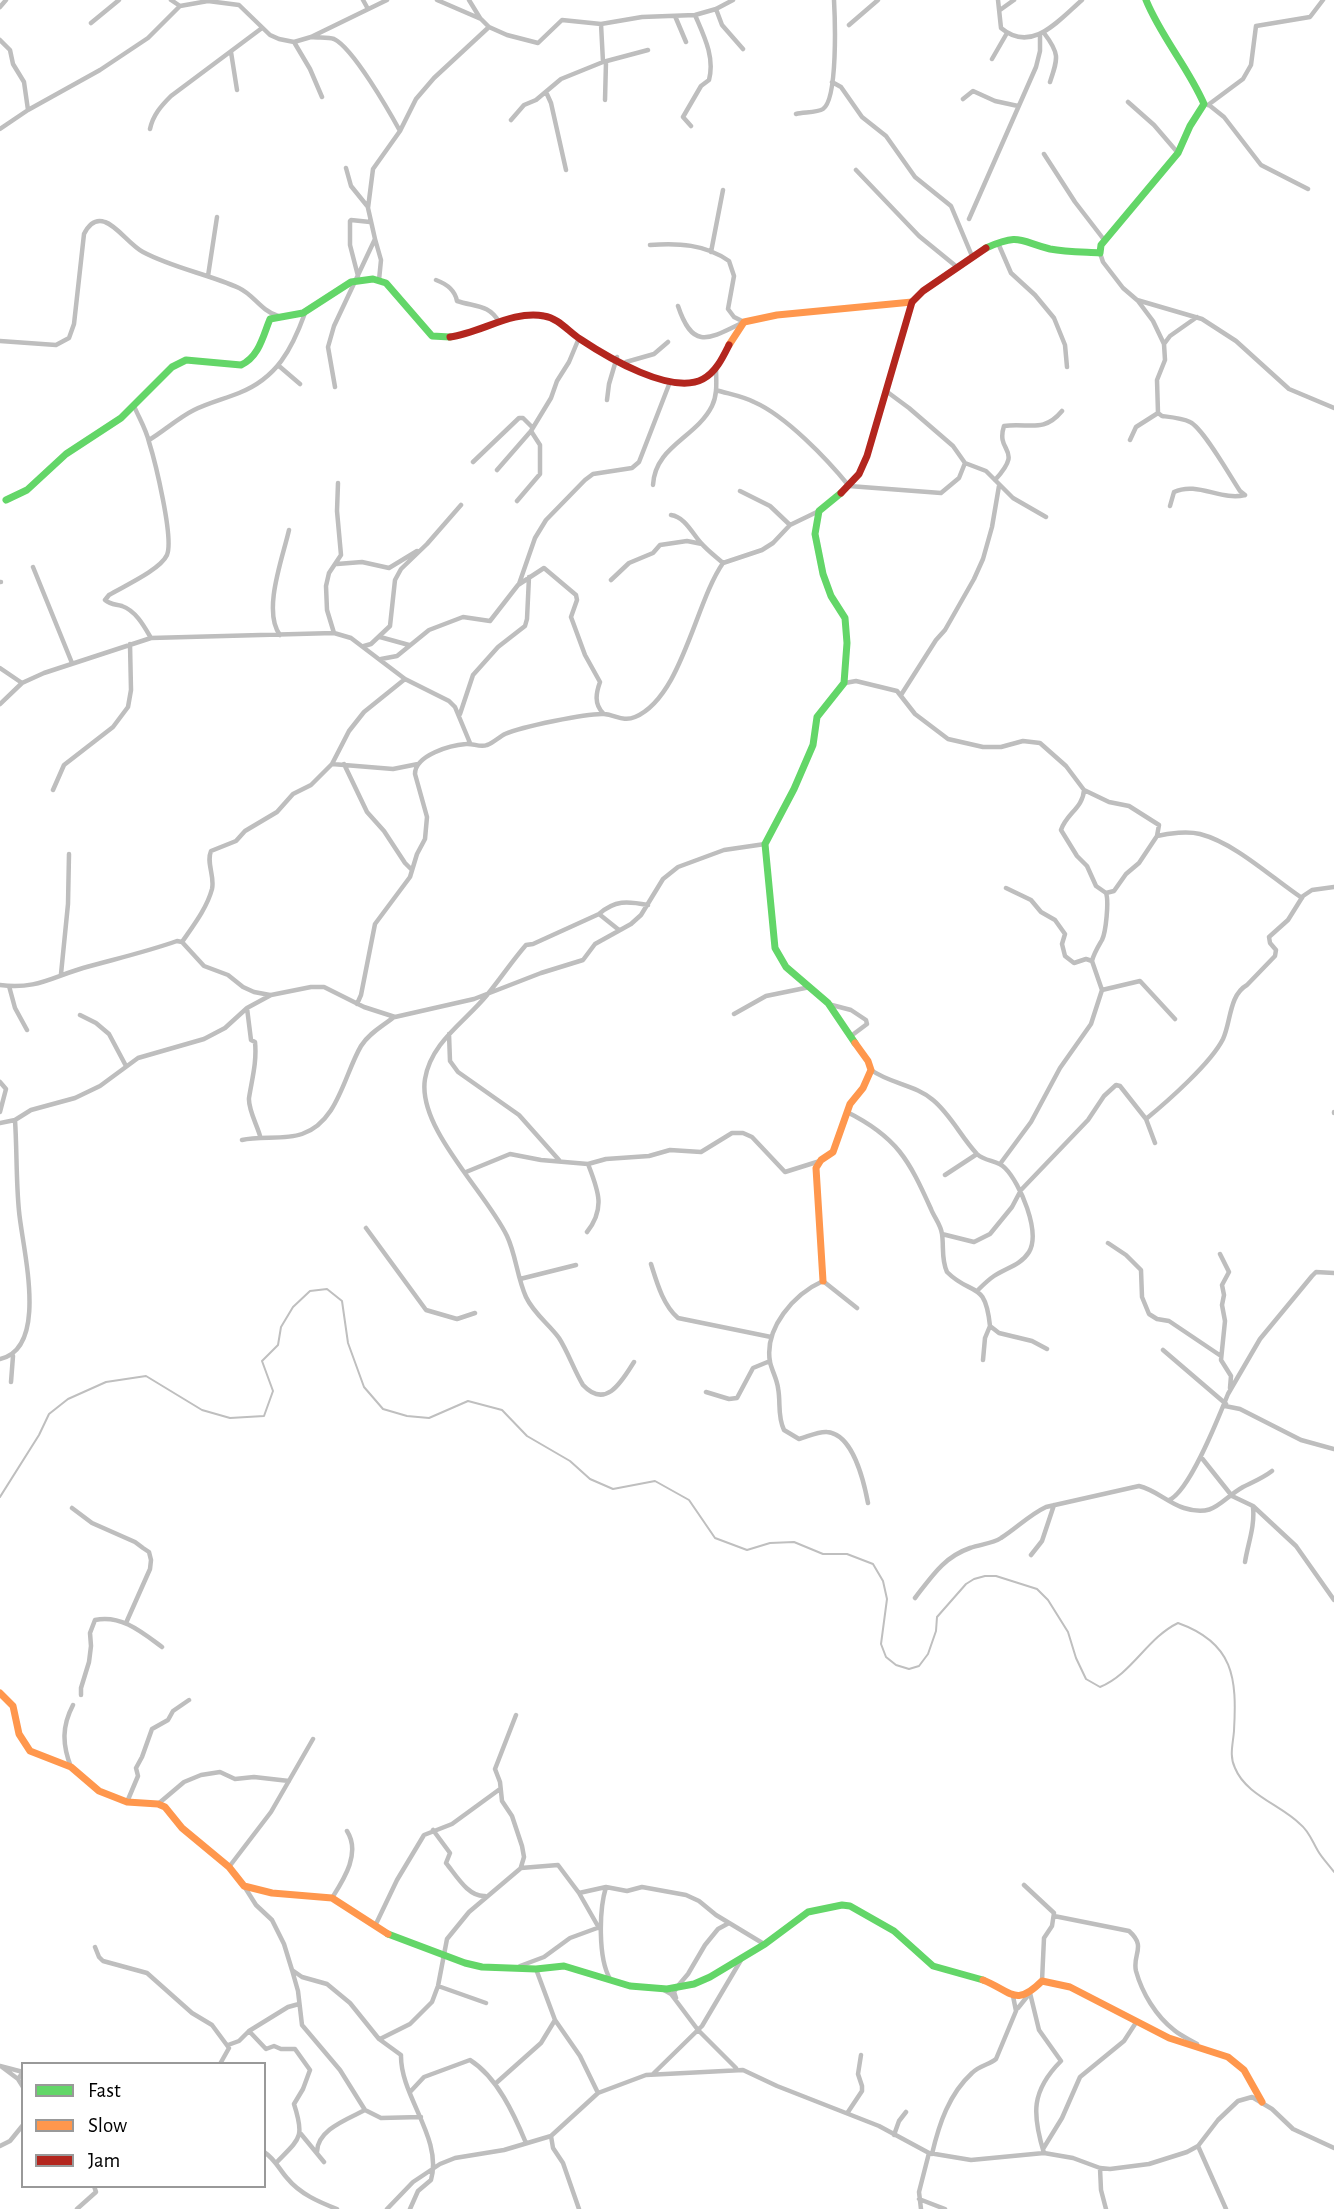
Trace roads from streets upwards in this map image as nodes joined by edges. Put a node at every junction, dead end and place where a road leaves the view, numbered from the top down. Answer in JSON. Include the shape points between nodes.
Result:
{"nodes":[{"id":1,"x":6,"y":0,"type":"edge"},
{"id":2,"x":119,"y":0,"type":"edge"},
{"id":3,"x":171,"y":0,"type":"edge"},
{"id":4,"x":363,"y":0,"type":"edge"},
{"id":5,"x":387,"y":0,"type":"edge"},
{"id":6,"x":437,"y":0,"type":"edge"},
{"id":7,"x":469,"y":0,"type":"edge"},
{"id":8,"x":733,"y":0,"type":"edge"},
{"id":9,"x":834,"y":0,"type":"edge"},
{"id":10,"x":878,"y":0,"type":"edge"},
{"id":11,"x":998,"y":0,"type":"edge"},
{"id":12,"x":1014,"y":0,"type":"edge"},
{"id":13,"x":1082,"y":0,"type":"edge"},
{"id":14,"x":1146,"y":0,"type":"edge"},
{"id":15,"x":1323,"y":0,"type":"edge"},
{"id":16,"x":208,"y":1,"type":"edge"},
{"id":17,"x":180,"y":3,"type":"edge"},
{"id":18,"x":239,"y":3,"type":"edge"},
{"id":19,"x":0,"y":7,"type":"edge"},
{"id":20,"x":368,"y":9,"type":"junction"},
{"id":21,"x":716,"y":9,"type":"junction"},
{"id":22,"x":1000,"y":10,"type":"junction"},
{"id":23,"x":695,"y":15,"type":"junction"},
{"id":24,"x":676,"y":16,"type":"junction"},
{"id":25,"x":481,"y":19,"type":"junction"},
{"id":26,"x":91,"y":23,"type":"dead end"},
{"id":27,"x":601,"y":24,"type":"junction"},
{"id":28,"x":849,"y":25,"type":"dead end"},
{"id":29,"x":489,"y":27,"type":"junction"},
{"id":30,"x":262,"y":28,"type":"junction"},
{"id":31,"x":1007,"y":33,"type":"junction"},
{"id":32,"x":1042,"y":34,"type":"junction"},
{"id":33,"x":311,"y":37,"type":"junction"},
{"id":34,"x":0,"y":40,"type":"edge"},
{"id":35,"x":294,"y":41,"type":"junction"},
{"id":36,"x":686,"y":42,"type":"dead end"},
{"id":37,"x":648,"y":50,"type":"dead end"},
{"id":38,"x":743,"y":50,"type":"dead end"},
{"id":39,"x":230,"y":51,"type":"junction"},
{"id":40,"x":992,"y":59,"type":"dead end"},
{"id":41,"x":605,"y":62,"type":"junction"},
{"id":42,"x":832,"y":82,"type":"junction"},
{"id":43,"x":1049,"y":82,"type":"dead end"},
{"id":44,"x":237,"y":90,"type":"dead end"},
{"id":45,"x":546,"y":92,"type":"junction"},
{"id":46,"x":322,"y":97,"type":"dead end"},
{"id":47,"x":963,"y":99,"type":"dead end"},
{"id":48,"x":605,"y":100,"type":"dead end"},
{"id":49,"x":1128,"y":102,"type":"dead end"},
{"id":50,"x":1206,"y":104,"type":"junction"},
{"id":51,"x":1018,"y":106,"type":"junction"},
{"id":52,"x":28,"y":110,"type":"junction"},
{"id":53,"x":796,"y":114,"type":"dead end"},
{"id":54,"x":511,"y":120,"type":"dead end"},
{"id":55,"x":691,"y":126,"type":"dead end"},
{"id":56,"x":0,"y":129,"type":"edge"},
{"id":57,"x":150,"y":129,"type":"dead end"},
{"id":58,"x":400,"y":131,"type":"junction"},
{"id":59,"x":1178,"y":153,"type":"junction"},
{"id":60,"x":1044,"y":154,"type":"dead end"},
{"id":61,"x":346,"y":168,"type":"dead end"},
{"id":62,"x":566,"y":170,"type":"dead end"},
{"id":63,"x":856,"y":170,"type":"dead end"},
{"id":64,"x":1308,"y":189,"type":"dead end"},
{"id":65,"x":723,"y":190,"type":"dead end"},
{"id":66,"x":368,"y":208,"type":"junction"},
{"id":67,"x":217,"y":217,"type":"dead end"},
{"id":68,"x":970,"y":219,"type":"dead end"},
{"id":69,"x":370,"y":222,"type":"junction"},
{"id":70,"x":374,"y":239,"type":"junction"},
{"id":71,"x":1105,"y":241,"type":"junction"},
{"id":72,"x":997,"y":242,"type":"junction"},
{"id":73,"x":650,"y":244,"type":"dead end"},
{"id":74,"x":711,"y":252,"type":"junction"},
{"id":75,"x":1100,"y":253,"type":"junction"},
{"id":76,"x":972,"y":256,"type":"junction"},
{"id":77,"x":957,"y":267,"type":"junction"},
{"id":78,"x":208,"y":276,"type":"junction"},
{"id":79,"x":358,"y":278,"type":"junction"},
{"id":80,"x":379,"y":280,"type":"junction"},
{"id":81,"x":436,"y":280,"type":"dead end"},
{"id":82,"x":1137,"y":300,"type":"junction"},
{"id":83,"x":912,"y":302,"type":"junction"},
{"id":84,"x":678,"y":306,"type":"dead end"},
{"id":85,"x":305,"y":313,"type":"junction"},
{"id":86,"x":279,"y":316,"type":"junction"},
{"id":87,"x":1197,"y":317,"type":"junction"},
{"id":88,"x":744,"y":321,"type":"junction"},
{"id":89,"x":499,"y":323,"type":"junction"},
{"id":90,"x":579,"y":338,"type":"junction"},
{"id":91,"x":0,"y":341,"type":"edge"},
{"id":92,"x":668,"y":342,"type":"dead end"},
{"id":93,"x":1164,"y":344,"type":"junction"},
{"id":94,"x":617,"y":357,"type":"junction"},
{"id":95,"x":626,"y":362,"type":"junction"},
{"id":96,"x":279,"y":366,"type":"junction"},
{"id":97,"x":716,"y":368,"type":"junction"},
{"id":98,"x":1067,"y":368,"type":"dead end"},
{"id":99,"x":670,"y":382,"type":"junction"},
{"id":100,"x":300,"y":384,"type":"dead end"},
{"id":101,"x":335,"y":387,"type":"dead end"},
{"id":102,"x":716,"y":390,"type":"junction"},
{"id":103,"x":885,"y":390,"type":"junction"},
{"id":104,"x":607,"y":400,"type":"dead end"},
{"id":105,"x":134,"y":406,"type":"junction"},
{"id":106,"x":1334,"y":408,"type":"edge"},
{"id":107,"x":1062,"y":411,"type":"dead end"},
{"id":108,"x":1158,"y":413,"type":"junction"},
{"id":109,"x":532,"y":429,"type":"junction"},
{"id":110,"x":149,"y":440,"type":"junction"},
{"id":111,"x":1130,"y":440,"type":"dead end"},
{"id":112,"x":473,"y":462,"type":"dead end"},
{"id":113,"x":965,"y":463,"type":"junction"},
{"id":114,"x":497,"y":470,"type":"dead end"},
{"id":115,"x":995,"y":480,"type":"junction"},
{"id":116,"x":338,"y":483,"type":"dead end"},
{"id":117,"x":653,"y":485,"type":"dead end"},
{"id":118,"x":849,"y":486,"type":"junction"},
{"id":119,"x":999,"y":486,"type":"junction"},
{"id":120,"x":740,"y":491,"type":"dead end"},
{"id":121,"x":5,"y":500,"type":"dead end"},
{"id":122,"x":517,"y":501,"type":"dead end"},
{"id":123,"x":461,"y":505,"type":"dead end"},
{"id":124,"x":1170,"y":506,"type":"dead end"},
{"id":125,"x":819,"y":511,"type":"junction"},
{"id":126,"x":671,"y":515,"type":"dead end"},
{"id":127,"x":1046,"y":517,"type":"dead end"},
{"id":128,"x":790,"y":525,"type":"junction"},
{"id":129,"x":289,"y":530,"type":"dead end"},
{"id":130,"x":427,"y":544,"type":"junction"},
{"id":131,"x":702,"y":544,"type":"junction"},
{"id":132,"x":723,"y":563,"type":"junction"},
{"id":133,"x":336,"y":564,"type":"junction"},
{"id":134,"x":33,"y":567,"type":"dead end"},
{"id":135,"x":529,"y":576,"type":"junction"},
{"id":136,"x":611,"y":580,"type":"dead end"},
{"id":137,"x":518,"y":585,"type":"junction"},
{"id":138,"x":334,"y":632,"type":"junction"},
{"id":139,"x":281,"y":635,"type":"junction"},
{"id":140,"x":380,"y":637,"type":"junction"},
{"id":141,"x":151,"y":638,"type":"junction"},
{"id":142,"x":130,"y":644,"type":"junction"},
{"id":143,"x":409,"y":645,"type":"junction"},
{"id":144,"x":363,"y":646,"type":"junction"},
{"id":145,"x":381,"y":659,"type":"junction"},
{"id":146,"x":72,"y":663,"type":"junction"},
{"id":147,"x":0,"y":668,"type":"edge"},
{"id":148,"x":405,"y":679,"type":"junction"},
{"id":149,"x":22,"y":683,"type":"junction"},
{"id":150,"x":844,"y":683,"type":"junction"},
{"id":151,"x":901,"y":695,"type":"junction"},
{"id":152,"x":0,"y":704,"type":"edge"},
{"id":153,"x":604,"y":714,"type":"junction"},
{"id":154,"x":460,"y":715,"type":"junction"},
{"id":155,"x":470,"y":743,"type":"junction"},
{"id":156,"x":332,"y":764,"type":"junction"},
{"id":157,"x":344,"y":764,"type":"junction"},
{"id":158,"x":418,"y":764,"type":"junction"},
{"id":159,"x":53,"y":790,"type":"dead end"},
{"id":160,"x":1084,"y":790,"type":"junction"},
{"id":161,"x":1157,"y":836,"type":"junction"},
{"id":162,"x":765,"y":844,"type":"junction"},
{"id":163,"x":69,"y":854,"type":"dead end"},
{"id":164,"x":413,"y":870,"type":"junction"},
{"id":165,"x":1334,"y":887,"type":"edge"},
{"id":166,"x":1006,"y":888,"type":"dead end"},
{"id":167,"x":1116,"y":888,"type":"junction"},
{"id":168,"x":1106,"y":893,"type":"junction"},
{"id":169,"x":1302,"y":898,"type":"junction"},
{"id":170,"x":1109,"y":904,"type":"junction"},
{"id":171,"x":648,"y":905,"type":"junction"},
{"id":172,"x":599,"y":914,"type":"junction"},
{"id":173,"x":619,"y":930,"type":"junction"},
{"id":174,"x":182,"y":942,"type":"junction"},
{"id":175,"x":1092,"y":961,"type":"junction"},
{"id":176,"x":61,"y":974,"type":"junction"},
{"id":177,"x":0,"y":985,"type":"edge"},
{"id":178,"x":9,"y":986,"type":"junction"},
{"id":179,"x":811,"y":987,"type":"junction"},
{"id":180,"x":1102,"y":990,"type":"junction"},
{"id":181,"x":488,"y":993,"type":"junction"},
{"id":182,"x":271,"y":995,"type":"junction"},
{"id":183,"x":828,"y":1003,"type":"junction"},
{"id":184,"x":357,"y":1004,"type":"junction"},
{"id":185,"x":247,"y":1008,"type":"junction"},
{"id":186,"x":734,"y":1014,"type":"dead end"},
{"id":187,"x":80,"y":1015,"type":"dead end"},
{"id":188,"x":395,"y":1017,"type":"junction"},
{"id":189,"x":1175,"y":1019,"type":"dead end"},
{"id":190,"x":27,"y":1030,"type":"dead end"},
{"id":191,"x":449,"y":1034,"type":"junction"},
{"id":192,"x":851,"y":1036,"type":"junction"},
{"id":193,"x":126,"y":1066,"type":"junction"},
{"id":194,"x":872,"y":1070,"type":"junction"},
{"id":195,"x":0,"y":1082,"type":"edge"},
{"id":196,"x":0,"y":1112,"type":"edge"},
{"id":197,"x":847,"y":1112,"type":"junction"},
{"id":198,"x":1146,"y":1119,"type":"junction"},
{"id":199,"x":15,"y":1120,"type":"junction"},
{"id":200,"x":0,"y":1122,"type":"edge"},
{"id":201,"x":260,"y":1136,"type":"junction"},
{"id":202,"x":242,"y":1140,"type":"dead end"},
{"id":203,"x":1155,"y":1143,"type":"dead end"},
{"id":204,"x":977,"y":1154,"type":"junction"},
{"id":205,"x":559,"y":1160,"type":"junction"},
{"id":206,"x":821,"y":1160,"type":"junction"},
{"id":207,"x":588,"y":1164,"type":"junction"},
{"id":208,"x":1000,"y":1164,"type":"junction"},
{"id":209,"x":466,"y":1172,"type":"junction"},
{"id":210,"x":945,"y":1175,"type":"dead end"},
{"id":211,"x":1021,"y":1190,"type":"junction"},
{"id":212,"x":366,"y":1228,"type":"dead end"},
{"id":213,"x":587,"y":1232,"type":"dead end"},
{"id":214,"x":942,"y":1234,"type":"junction"},
{"id":215,"x":1108,"y":1243,"type":"dead end"},
{"id":216,"x":1220,"y":1254,"type":"dead end"},
{"id":217,"x":576,"y":1265,"type":"dead end"},
{"id":218,"x":652,"y":1265,"type":"dead end"},
{"id":219,"x":1334,"y":1273,"type":"edge"},
{"id":220,"x":520,"y":1279,"type":"junction"},
{"id":221,"x":822,"y":1281,"type":"junction"},
{"id":222,"x":978,"y":1290,"type":"junction"},
{"id":223,"x":858,"y":1308,"type":"dead end"},
{"id":224,"x":475,"y":1313,"type":"dead end"},
{"id":225,"x":990,"y":1326,"type":"junction"},
{"id":226,"x":771,"y":1337,"type":"junction"},
{"id":227,"x":1047,"y":1349,"type":"dead end"},
{"id":228,"x":1163,"y":1350,"type":"dead end"},
{"id":229,"x":13,"y":1355,"type":"junction"},
{"id":230,"x":1221,"y":1356,"type":"junction"},
{"id":231,"x":0,"y":1359,"type":"edge"},
{"id":232,"x":983,"y":1360,"type":"dead end"},
{"id":233,"x":770,"y":1361,"type":"junction"},
{"id":234,"x":634,"y":1362,"type":"dead end"},
{"id":235,"x":10,"y":1382,"type":"dead end"},
{"id":236,"x":1230,"y":1390,"type":"junction"},
{"id":237,"x":706,"y":1392,"type":"dead end"},
{"id":238,"x":1225,"y":1405,"type":"junction"},
{"id":239,"x":1334,"y":1449,"type":"edge"},
{"id":240,"x":1201,"y":1457,"type":"junction"},
{"id":241,"x":1272,"y":1471,"type":"dead end"},
{"id":242,"x":1232,"y":1496,"type":"junction"},
{"id":243,"x":1168,"y":1500,"type":"junction"},
{"id":244,"x":868,"y":1503,"type":"dead end"},
{"id":245,"x":1054,"y":1505,"type":"junction"},
{"id":246,"x":1253,"y":1506,"type":"junction"},
{"id":247,"x":72,"y":1508,"type":"dead end"},
{"id":248,"x":1031,"y":1555,"type":"dead end"},
{"id":249,"x":1245,"y":1562,"type":"dead end"},
{"id":250,"x":915,"y":1598,"type":"dead end"},
{"id":251,"x":1334,"y":1600,"type":"edge"},
{"id":252,"x":126,"y":1623,"type":"junction"},
{"id":253,"x":162,"y":1647,"type":"dead end"},
{"id":254,"x":0,"y":1693,"type":"edge"},
{"id":255,"x":81,"y":1695,"type":"dead end"},
{"id":256,"x":189,"y":1700,"type":"dead end"},
{"id":257,"x":73,"y":1705,"type":"dead end"},
{"id":258,"x":516,"y":1715,"type":"dead end"},
{"id":259,"x":313,"y":1739,"type":"dead end"},
{"id":260,"x":71,"y":1767,"type":"junction"},
{"id":261,"x":289,"y":1781,"type":"junction"},
{"id":262,"x":500,"y":1789,"type":"junction"},
{"id":263,"x":127,"y":1802,"type":"junction"},
{"id":264,"x":158,"y":1804,"type":"junction"},
{"id":265,"x":433,"y":1830,"type":"junction"},
{"id":266,"x":347,"y":1831,"type":"dead end"},
{"id":267,"x":229,"y":1867,"type":"junction"},
{"id":268,"x":521,"y":1868,"type":"junction"},
{"id":269,"x":1024,"y":1885,"type":"dead end"},
{"id":270,"x":244,"y":1886,"type":"junction"},
{"id":271,"x":606,"y":1887,"type":"junction"},
{"id":272,"x":579,"y":1892,"type":"junction"},
{"id":273,"x":488,"y":1895,"type":"junction"},
{"id":274,"x":332,"y":1898,"type":"junction"},
{"id":275,"x":1054,"y":1916,"type":"junction"},
{"id":276,"x":730,"y":1922,"type":"junction"},
{"id":277,"x":375,"y":1927,"type":"junction"},
{"id":278,"x":600,"y":1927,"type":"junction"},
{"id":279,"x":765,"y":1944,"type":"junction"},
{"id":280,"x":95,"y":1947,"type":"dead end"},
{"id":281,"x":443,"y":1956,"type":"junction"},
{"id":282,"x":742,"y":1957,"type":"junction"},
{"id":283,"x":519,"y":1967,"type":"junction"},
{"id":284,"x":536,"y":1969,"type":"junction"},
{"id":285,"x":292,"y":1970,"type":"junction"},
{"id":286,"x":302,"y":1977,"type":"junction"},
{"id":287,"x":294,"y":1979,"type":"junction"},
{"id":288,"x":610,"y":1979,"type":"junction"},
{"id":289,"x":1042,"y":1982,"type":"junction"},
{"id":290,"x":438,"y":1986,"type":"junction"},
{"id":291,"x":677,"y":1987,"type":"junction"},
{"id":292,"x":659,"y":1988,"type":"junction"},
{"id":293,"x":1030,"y":1993,"type":"junction"},
{"id":294,"x":1013,"y":1996,"type":"junction"},
{"id":295,"x":676,"y":1999,"type":"junction"},
{"id":296,"x":486,"y":2003,"type":"dead end"},
{"id":297,"x":299,"y":2004,"type":"junction"},
{"id":298,"x":1016,"y":2011,"type":"junction"},
{"id":299,"x":555,"y":2020,"type":"junction"},
{"id":300,"x":1138,"y":2021,"type":"junction"},
{"id":301,"x":698,"y":2030,"type":"junction"},
{"id":302,"x":249,"y":2031,"type":"junction"},
{"id":303,"x":379,"y":2039,"type":"junction"},
{"id":304,"x":228,"y":2045,"type":"junction"},
{"id":305,"x":1204,"y":2049,"type":"junction"},
{"id":306,"x":861,"y":2055,"type":"dead end"},
{"id":307,"x":221,"y":2062,"type":"edge"},
{"id":308,"x":0,"y":2066,"type":"edge"},
{"id":309,"x":736,"y":2069,"type":"junction"},
{"id":310,"x":21,"y":2071,"type":"edge"},
{"id":311,"x":21,"y":2075,"type":"edge"},
{"id":312,"x":653,"y":2075,"type":"junction"},
{"id":313,"x":18,"y":2079,"type":"junction"},
{"id":314,"x":21,"y":2084,"type":"edge"},
{"id":315,"x":495,"y":2084,"type":"junction"},
{"id":316,"x":410,"y":2092,"type":"junction"},
{"id":317,"x":598,"y":2092,"type":"junction"},
{"id":318,"x":1262,"y":2102,"type":"junction"},
{"id":319,"x":365,"y":2110,"type":"junction"},
{"id":320,"x":848,"y":2112,"type":"junction"},
{"id":321,"x":906,"y":2112,"type":"dead end"},
{"id":322,"x":421,"y":2117,"type":"junction"},
{"id":323,"x":21,"y":2127,"type":"edge"},
{"id":324,"x":300,"y":2134,"type":"junction"},
{"id":325,"x":894,"y":2135,"type":"junction"},
{"id":326,"x":551,"y":2136,"type":"junction"},
{"id":327,"x":526,"y":2143,"type":"junction"},
{"id":328,"x":0,"y":2146,"type":"edge"},
{"id":329,"x":1198,"y":2146,"type":"junction"},
{"id":330,"x":1334,"y":2148,"type":"edge"},
{"id":331,"x":1044,"y":2151,"type":"junction"},
{"id":332,"x":317,"y":2153,"type":"junction"},
{"id":333,"x":930,"y":2153,"type":"junction"},
{"id":334,"x":266,"y":2154,"type":"edge"},
{"id":335,"x":276,"y":2162,"type":"junction"},
{"id":336,"x":324,"y":2162,"type":"dead end"},
{"id":337,"x":1100,"y":2168,"type":"junction"},
{"id":338,"x":432,"y":2170,"type":"junction"},
{"id":339,"x":94,"y":2188,"type":"edge"},
{"id":340,"x":919,"y":2199,"type":"junction"},
{"id":341,"x":77,"y":2209,"type":"edge"},
{"id":342,"x":337,"y":2209,"type":"edge"},
{"id":343,"x":387,"y":2209,"type":"edge"},
{"id":344,"x":410,"y":2209,"type":"edge"},
{"id":345,"x":579,"y":2209,"type":"edge"},
{"id":346,"x":920,"y":2209,"type":"edge"},
{"id":347,"x":945,"y":2209,"type":"edge"},
{"id":348,"x":1106,"y":2209,"type":"edge"},
{"id":349,"x":1226,"y":2209,"type":"edge"}],
"edges":[{"from":1,"to":19,"type":"street"},
{"from":2,"to":26,"type":"street"},
{"from":3,"to":17,"type":"street"},
{"from":4,"to":20,"type":"street"},
{"from":5,"to":20,"type":"street"},
{"from":6,"to":25,"type":"street"},
{"from":7,"to":25,"type":"street"},
{"from":8,"to":21,"type":"street"},
{"from":9,"to":42,"type":"street"},
{"from":10,"to":28,"type":"street"},
{"from":11,"to":22,"type":"street"},
{"from":12,"to":22,"type":"street"},
{"from":13,"to":32,"type":"street"},
{"from":14,"to":50,"type":"street"},
{"from":15,"to":50,"type":"street","via":[[1310,17],[1256,26],[1251,65],[1243,79]]},
{"from":16,"to":17,"type":"street"},
{"from":16,"to":18,"type":"street"},
{"from":17,"to":52,"type":"street","via":[[148,38]]},
{"from":18,"to":30,"type":"street"},
{"from":20,"to":33,"type":"street"},
{"from":21,"to":23,"type":"street"},
{"from":21,"to":38,"type":"street","via":[[722,25]]},
{"from":22,"to":31,"type":"street","via":[[1001,28]]},
{"from":23,"to":24,"type":"street"},
{"from":23,"to":55,"type":"street","via":[[710,50],[711,73],[683,117]]},
{"from":24,"to":27,"type":"street"},
{"from":24,"to":36,"type":"street"},
{"from":25,"to":29,"type":"street"},
{"from":27,"to":29,"type":"street","via":[[562,20],[538,43]]},
{"from":27,"to":41,"type":"street"},
{"from":29,"to":58,"type":"street","via":[[416,99]]},
{"from":30,"to":35,"type":"street","via":[[279,39]]},
{"from":30,"to":39,"type":"street"},
{"from":31,"to":32,"type":"street"},
{"from":31,"to":40,"type":"street"},
{"from":32,"to":43,"type":"street","via":[[1057,53]]},
{"from":32,"to":51,"type":"street","via":[[1036,67]]},
{"from":33,"to":35,"type":"street"},
{"from":33,"to":58,"type":"street","via":[[330,38],[342,46],[381,96]]},
{"from":34,"to":52,"type":"street","via":[[10,50],[23,82]]},
{"from":35,"to":46,"type":"street"},
{"from":37,"to":41,"type":"street"},
{"from":39,"to":44,"type":"street"},
{"from":39,"to":57,"type":"street","via":[[165,102]]},
{"from":41,"to":45,"type":"street","via":[[561,79]]},
{"from":41,"to":48,"type":"street"},
{"from":42,"to":53,"type":"street","via":[[824,108]]},
{"from":42,"to":76,"type":"street","via":[[841,87],[862,117],[886,136],[915,177],[951,205]]},
{"from":45,"to":54,"type":"street","via":[[524,105]]},
{"from":45,"to":62,"type":"street"},
{"from":47,"to":51,"type":"street","via":[[973,91]]},
{"from":49,"to":59,"type":"street"},
{"from":50,"to":59,"type":"street"},
{"from":50,"to":64,"type":"street","via":[[1224,117],[1261,165]]},
{"from":51,"to":68,"type":"street"},
{"from":52,"to":56,"type":"street"},
{"from":58,"to":66,"type":"street","via":[[373,169]]},
{"from":59,"to":71,"type":"street"},
{"from":60,"to":71,"type":"street"},
{"from":61,"to":66,"type":"street","via":[[351,186]]},
{"from":63,"to":77,"type":"street","via":[[919,236]]},
{"from":65,"to":74,"type":"street"},
{"from":66,"to":69,"type":"street"},
{"from":67,"to":78,"type":"street"},
{"from":69,"to":70,"type":"street"},
{"from":69,"to":79,"type":"street","via":[[350,221]]},
{"from":70,"to":79,"type":"street"},
{"from":70,"to":80,"type":"street"},
{"from":71,"to":75,"type":"street"},
{"from":72,"to":75,"type":"street","via":[[1023,239],[1051,248]]},
{"from":72,"to":76,"type":"street"},
{"from":72,"to":98,"type":"street","via":[[1011,273],[1054,318],[1065,345]]},
{"from":73,"to":74,"type":"street","via":[[679,243]]},
{"from":74,"to":88,"type":"street","via":[[732,265],[728,309]]},
{"from":75,"to":82,"type":"street","via":[[1123,288]]},
{"from":76,"to":77,"type":"street"},
{"from":77,"to":83,"type":"street"},
{"from":78,"to":86,"type":"street","via":[[242,289],[265,312]]},
{"from":78,"to":91,"type":"street","via":[[141,251],[113,226],[96,221],[84,234],[69,338],[56,345]]},
{"from":79,"to":80,"type":"street"},
{"from":79,"to":85,"type":"street"},
{"from":79,"to":101,"type":"street","via":[[328,347]]},
{"from":80,"to":89,"type":"street","via":[[432,336]]},
{"from":81,"to":89,"type":"street","via":[[456,294],[457,301],[486,307]]},
{"from":82,"to":87,"type":"street"},
{"from":82,"to":93,"type":"street"},
{"from":83,"to":88,"type":"street"},
{"from":83,"to":103,"type":"street"},
{"from":84,"to":88,"type":"street","via":[[684,325],[699,337],[713,337]]},
{"from":85,"to":86,"type":"street"},
{"from":85,"to":96,"type":"street"},
{"from":86,"to":105,"type":"street","via":[[270,319],[247,364],[186,360],[172,367]]},
{"from":87,"to":93,"type":"street"},
{"from":87,"to":106,"type":"street","via":[[1221,329],[1289,389]]},
{"from":88,"to":97,"type":"street"},
{"from":89,"to":90,"type":"street","via":[[544,314]]},
{"from":90,"to":94,"type":"street"},
{"from":90,"to":109,"type":"street"},
{"from":92,"to":95,"type":"street","via":[[654,354]]},
{"from":93,"to":108,"type":"street","via":[[1165,360],[1157,380]]},
{"from":94,"to":95,"type":"street"},
{"from":94,"to":104,"type":"street"},
{"from":95,"to":99,"type":"street"},
{"from":96,"to":100,"type":"street"},
{"from":96,"to":110,"type":"street","via":[[263,381],[190,412]]},
{"from":97,"to":99,"type":"street","via":[[697,382]]},
{"from":97,"to":102,"type":"street"},
{"from":99,"to":137,"type":"street","via":[[639,462],[585,480],[546,520]]},
{"from":102,"to":117,"type":"street","via":[[712,406],[693,432],[661,458]]},
{"from":102,"to":118,"type":"street","via":[[755,402],[774,415]]},
{"from":103,"to":113,"type":"street","via":[[953,446]]},
{"from":103,"to":118,"type":"street","via":[[867,456]]},
{"from":105,"to":110,"type":"street"},
{"from":105,"to":121,"type":"street","via":[[66,454],[27,490]]},
{"from":107,"to":115,"type":"street","via":[[1045,425],[1004,426],[1002,439],[1010,458]]},
{"from":108,"to":111,"type":"street","via":[[1136,427]]},
{"from":108,"to":124,"type":"street","via":[[1190,422],[1203,432],[1245,495],[1233,498],[1183,488],[1174,492]]},
{"from":109,"to":112,"type":"street","via":[[519,418]]},
{"from":109,"to":114,"type":"street"},
{"from":109,"to":122,"type":"street","via":[[540,445],[540,474]]},
{"from":110,"to":141,"type":"street","via":[[169,544],[166,556],[105,600],[128,609]]},
{"from":113,"to":115,"type":"street"},
{"from":113,"to":118,"type":"street","via":[[959,478],[941,493]]},
{"from":115,"to":119,"type":"street"},
{"from":116,"to":133,"type":"street","via":[[341,555]]},
{"from":118,"to":125,"type":"street"},
{"from":119,"to":127,"type":"street"},
{"from":119,"to":151,"type":"street","via":[[992,527],[974,579]]},
{"from":120,"to":128,"type":"street","via":[[770,506]]},
{"from":123,"to":130,"type":"street"},
{"from":125,"to":128,"type":"street"},
{"from":125,"to":150,"type":"street","via":[[815,534],[821,567],[845,618]]},
{"from":126,"to":131,"type":"street","via":[[684,521]]},
{"from":128,"to":132,"type":"street","via":[[762,550]]},
{"from":129,"to":139,"type":"street","via":[[273,599],[272,617]]},
{"from":130,"to":133,"type":"street","via":[[389,568],[362,562]]},
{"from":130,"to":140,"type":"street","via":[[395,580],[390,626]]},
{"from":131,"to":132,"type":"street"},
{"from":131,"to":136,"type":"street","via":[[660,545]]},
{"from":132,"to":153,"type":"street","via":[[662,694],[649,710],[632,718]]},
{"from":133,"to":138,"type":"street","via":[[326,586]]},
{"from":134,"to":146,"type":"street"},
{"from":135,"to":137,"type":"street"},
{"from":135,"to":153,"type":"street","via":[[544,568],[576,595],[571,617],[600,682],[596,693]]},
{"from":135,"to":154,"type":"street","via":[[525,626],[473,675]]},
{"from":137,"to":143,"type":"street","via":[[490,621],[463,617],[429,630]]},
{"from":138,"to":139,"type":"street"},
{"from":138,"to":144,"type":"street"},
{"from":139,"to":141,"type":"street"},
{"from":140,"to":143,"type":"street"},
{"from":140,"to":144,"type":"street"},
{"from":141,"to":142,"type":"street"},
{"from":142,"to":146,"type":"street"},
{"from":142,"to":159,"type":"street","via":[[128,707],[113,727],[64,765]]},
{"from":143,"to":145,"type":"street","via":[[397,656]]},
{"from":144,"to":145,"type":"street"},
{"from":145,"to":148,"type":"street"},
{"from":146,"to":149,"type":"street"},
{"from":147,"to":149,"type":"street"},
{"from":148,"to":154,"type":"street","via":[[449,701]]},
{"from":148,"to":156,"type":"street","via":[[364,712]]},
{"from":149,"to":152,"type":"street"},
{"from":150,"to":151,"type":"street","via":[[890,688]]},
{"from":150,"to":162,"type":"street","via":[[817,717],[813,745]]},
{"from":151,"to":160,"type":"street","via":[[915,714],[948,739],[983,747],[1040,743]]},
{"from":153,"to":155,"type":"street","via":[[519,729],[487,745]]},
{"from":154,"to":155,"type":"street"},
{"from":155,"to":158,"type":"street","via":[[441,749]]},
{"from":156,"to":157,"type":"street"},
{"from":156,"to":174,"type":"street","via":[[277,812],[233,843],[211,851],[212,888]]},
{"from":157,"to":158,"type":"street","via":[[393,769]]},
{"from":157,"to":164,"type":"street","via":[[367,812]]},
{"from":158,"to":164,"type":"street","via":[[415,774],[427,830]]},
{"from":160,"to":161,"type":"street","via":[[1129,806],[1159,825]]},
{"from":160,"to":168,"type":"street","via":[[1081,805],[1061,830],[1096,886]]},
{"from":161,"to":167,"type":"street"},
{"from":161,"to":169,"type":"street","via":[[1201,834]]},
{"from":162,"to":171,"type":"street","via":[[723,850],[678,867],[663,879]]},
{"from":162,"to":179,"type":"street","via":[[775,948],[786,967]]},
{"from":163,"to":176,"type":"street"},
{"from":164,"to":184,"type":"street","via":[[375,924]]},
{"from":165,"to":169,"type":"street","via":[[1312,890]]},
{"from":166,"to":175,"type":"street","via":[[1031,900],[1055,920],[1065,934],[1062,948],[1068,960]]},
{"from":167,"to":168,"type":"street"},
{"from":167,"to":170,"type":"street"},
{"from":168,"to":170,"type":"street"},
{"from":169,"to":198,"type":"street","via":[[1288,920],[1269,937],[1275,956],[1242,988],[1222,1041]]},
{"from":170,"to":175,"type":"street","via":[[1104,937]]},
{"from":171,"to":172,"type":"street","via":[[623,901]]},
{"from":171,"to":173,"type":"street"},
{"from":172,"to":173,"type":"street"},
{"from":172,"to":181,"type":"street","via":[[526,945]]},
{"from":173,"to":181,"type":"street","via":[[595,944],[583,960]]},
{"from":174,"to":176,"type":"street"},
{"from":174,"to":182,"type":"street","via":[[204,966],[254,992]]},
{"from":175,"to":180,"type":"street"},
{"from":176,"to":178,"type":"street","via":[[32,986]]},
{"from":177,"to":178,"type":"street"},
{"from":178,"to":190,"type":"street"},
{"from":179,"to":183,"type":"street"},
{"from":179,"to":186,"type":"street","via":[[766,996]]},
{"from":180,"to":189,"type":"street","via":[[1140,981]]},
{"from":180,"to":208,"type":"street","via":[[1091,1024]]},
{"from":181,"to":188,"type":"street"},
{"from":181,"to":191,"type":"street"},
{"from":182,"to":184,"type":"street","via":[[317,986]]},
{"from":182,"to":185,"type":"street"},
{"from":183,"to":192,"type":"street"},
{"from":183,"to":192,"type":"street","via":[[866,1020],[864,1028]]},
{"from":184,"to":188,"type":"street"},
{"from":185,"to":193,"type":"street","via":[[204,1039],[145,1055]]},
{"from":185,"to":201,"type":"street","via":[[257,1053],[249,1101]]},
{"from":187,"to":193,"type":"street","via":[[109,1034]]},
{"from":188,"to":201,"type":"street","via":[[362,1045],[319,1125],[298,1135]]},
{"from":191,"to":205,"type":"street","via":[[450,1061],[458,1072],[519,1115]]},
{"from":191,"to":209,"type":"street","via":[[429,1062],[426,1098],[437,1132]]},
{"from":192,"to":194,"type":"street"},
{"from":193,"to":199,"type":"street","via":[[92,1090],[31,1110]]},
{"from":194,"to":197,"type":"street"},
{"from":194,"to":204,"type":"street","via":[[935,1101]]},
{"from":195,"to":196,"type":"street","via":[[6,1089]]},
{"from":197,"to":206,"type":"street","via":[[832,1152]]},
{"from":197,"to":214,"type":"street","via":[[891,1140],[919,1181]]},
{"from":198,"to":203,"type":"street"},
{"from":198,"to":211,"type":"street","via":[[1120,1086],[1112,1087],[1088,1120]]},
{"from":199,"to":200,"type":"street"},
{"from":199,"to":229,"type":"street","via":[[19,1214],[31,1310]]},
{"from":201,"to":202,"type":"street"},
{"from":204,"to":208,"type":"street"},
{"from":204,"to":210,"type":"street"},
{"from":205,"to":207,"type":"street"},
{"from":205,"to":209,"type":"street","via":[[510,1154]]},
{"from":206,"to":207,"type":"street","via":[[785,1172],[752,1137],[732,1133],[701,1152],[670,1150]]},
{"from":206,"to":221,"type":"street","via":[[816,1168]]},
{"from":207,"to":213,"type":"street","via":[[600,1205]]},
{"from":208,"to":211,"type":"street"},
{"from":209,"to":220,"type":"street","via":[[507,1235]]},
{"from":211,"to":214,"type":"street","via":[[990,1234],[974,1242]]},
{"from":211,"to":222,"type":"street","via":[[1031,1226],[1030,1251]]},
{"from":212,"to":224,"type":"street","via":[[426,1310],[457,1319]]},
{"from":214,"to":222,"type":"street","via":[[947,1272]]},
{"from":215,"to":230,"type":"street","via":[[1141,1270],[1140,1290],[1149,1314],[1169,1321]]},
{"from":216,"to":230,"type":"street","via":[[1229,1272],[1222,1285],[1225,1321]]},
{"from":217,"to":220,"type":"street"},
{"from":218,"to":226,"type":"street","via":[[658,1287],[676,1316]]},
{"from":219,"to":236,"type":"street","via":[[1311,1276],[1260,1339]]},
{"from":220,"to":234,"type":"street","via":[[526,1298],[558,1337],[589,1392],[599,1396],[609,1392]]},
{"from":221,"to":223,"type":"street"},
{"from":221,"to":226,"type":"street","via":[[797,1296]]},
{"from":222,"to":225,"type":"street"},
{"from":225,"to":227,"type":"street"},
{"from":225,"to":232,"type":"street"},
{"from":226,"to":233,"type":"street"},
{"from":228,"to":238,"type":"street"},
{"from":229,"to":231,"type":"street"},
{"from":229,"to":235,"type":"street"},
{"from":230,"to":236,"type":"street","via":[[1231,1376]]},
{"from":233,"to":237,"type":"street","via":[[753,1368],[737,1398]]},
{"from":233,"to":244,"type":"street","via":[[784,1430],[799,1439],[826,1432],[846,1443],[859,1467]]},
{"from":236,"to":238,"type":"street"},
{"from":238,"to":239,"type":"street","via":[[1301,1440]]},
{"from":238,"to":240,"type":"street"},
{"from":240,"to":242,"type":"street"},
{"from":240,"to":243,"type":"street","via":[[1178,1493]]},
{"from":241,"to":242,"type":"street"},
{"from":242,"to":243,"type":"street","via":[[1219,1507],[1199,1511]]},
{"from":242,"to":246,"type":"street"},
{"from":243,"to":245,"type":"street","via":[[1139,1486]]},
{"from":245,"to":248,"type":"street","via":[[1042,1541]]},
{"from":245,"to":250,"type":"street","via":[[1036,1512],[1000,1539],[948,1558]]},
{"from":246,"to":249,"type":"street","via":[[1255,1524]]},
{"from":246,"to":251,"type":"street","via":[[1296,1546]]},
{"from":247,"to":252,"type":"street","via":[[149,1552],[150,1569]]},
{"from":252,"to":253,"type":"street"},
{"from":252,"to":255,"type":"street","via":[[102,1618],[93,1623]]},
{"from":254,"to":260,"type":"street","via":[[13,1706],[19,1734],[30,1751]]},
{"from":256,"to":263,"type":"street","via":[[152,1730]]},
{"from":257,"to":260,"type":"street","via":[[63,1735]]},
{"from":258,"to":262,"type":"street","via":[[495,1763]]},
{"from":259,"to":261,"type":"street"},
{"from":260,"to":263,"type":"street","via":[[99,1791]]},
{"from":261,"to":264,"type":"street","via":[[234,1779],[220,1772],[201,1774]]},
{"from":261,"to":267,"type":"street"},
{"from":262,"to":265,"type":"street","via":[[452,1824]]},
{"from":262,"to":268,"type":"street","via":[[522,1846]]},
{"from":263,"to":264,"type":"street"},
{"from":264,"to":267,"type":"street"},
{"from":265,"to":273,"type":"street","via":[[450,1853],[446,1863],[462,1884],[477,1896]]},
{"from":265,"to":277,"type":"street","via":[[416,1845]]},
{"from":266,"to":274,"type":"street","via":[[353,1840],[351,1857],[347,1874]]},
{"from":267,"to":270,"type":"street"},
{"from":268,"to":272,"type":"street","via":[[556,1863]]},
{"from":268,"to":273,"type":"street"},
{"from":269,"to":275,"type":"street"},
{"from":270,"to":274,"type":"street"},
{"from":270,"to":285,"type":"street","via":[[272,1920]]},
{"from":271,"to":272,"type":"street"},
{"from":271,"to":276,"type":"street","via":[[627,1891],[642,1887],[686,1895]]},
{"from":271,"to":278,"type":"street"},
{"from":272,"to":278,"type":"street"},
{"from":273,"to":281,"type":"street","via":[[454,1928]]},
{"from":274,"to":277,"type":"street"},
{"from":275,"to":289,"type":"street","via":[[1044,1938]]},
{"from":275,"to":305,"type":"street","via":[[1129,1931],[1139,1948],[1135,1967],[1160,2017]]},
{"from":276,"to":279,"type":"street"},
{"from":276,"to":291,"type":"street","via":[[713,1934]]},
{"from":277,"to":281,"type":"street"},
{"from":278,"to":283,"type":"street"},
{"from":278,"to":288,"type":"street","via":[[603,1965]]},
{"from":279,"to":282,"type":"street"},
{"from":279,"to":294,"type":"street","via":[[808,1912],[850,1906],[894,1931],[933,1966],[986,1981]]},
{"from":280,"to":304,"type":"street","via":[[103,1961],[147,1973],[212,2025]]},
{"from":281,"to":283,"type":"street","via":[[482,1967]]},
{"from":281,"to":290,"type":"street"},
{"from":282,"to":291,"type":"street","via":[[694,1984]]},
{"from":282,"to":301,"type":"street"},
{"from":283,"to":284,"type":"street"},
{"from":284,"to":288,"type":"street","via":[[564,1966]]},
{"from":284,"to":299,"type":"street"},
{"from":285,"to":286,"type":"street"},
{"from":285,"to":287,"type":"street"},
{"from":286,"to":287,"type":"street"},
{"from":286,"to":303,"type":"street","via":[[327,1984],[350,2003]]},
{"from":287,"to":297,"type":"street"},
{"from":288,"to":292,"type":"street"},
{"from":289,"to":293,"type":"street"},
{"from":289,"to":300,"type":"street","via":[[1058,1984]]},
{"from":290,"to":296,"type":"street"},
{"from":290,"to":303,"type":"street","via":[[432,2002],[410,2024]]},
{"from":291,"to":292,"type":"street"},
{"from":291,"to":295,"type":"street"},
{"from":292,"to":295,"type":"street"},
{"from":293,"to":294,"type":"street"},
{"from":293,"to":298,"type":"street"},
{"from":293,"to":331,"type":"street","via":[[1039,2030],[1062,2062],[1040,2088],[1037,2101],[1036,2127]]},
{"from":294,"to":298,"type":"street"},
{"from":295,"to":301,"type":"street"},
{"from":297,"to":302,"type":"street"},
{"from":297,"to":319,"type":"street","via":[[302,2025],[340,2070]]},
{"from":298,"to":333,"type":"street","via":[[996,2059],[970,2074],[942,2116]]},
{"from":299,"to":315,"type":"street","via":[[541,2043]]},
{"from":299,"to":317,"type":"street"},
{"from":300,"to":305,"type":"street","via":[[1169,2038]]},
{"from":300,"to":331,"type":"street","via":[[1124,2041],[1080,2077]]},
{"from":301,"to":309,"type":"street"},
{"from":301,"to":312,"type":"street"},
{"from":302,"to":304,"type":"street"},
{"from":302,"to":324,"type":"street","via":[[266,2049],[295,2049],[308,2065],[310,2071],[294,2104]]},
{"from":303,"to":316,"type":"street","via":[[400,2053]]},
{"from":304,"to":307,"type":"street"},
{"from":305,"to":318,"type":"street","via":[[1234,2062],[1248,2075]]},
{"from":306,"to":320,"type":"street","via":[[858,2074],[862,2091]]},
{"from":308,"to":310,"type":"street"},
{"from":308,"to":313,"type":"street"},
{"from":309,"to":312,"type":"street"},
{"from":309,"to":320,"type":"street"},
{"from":311,"to":313,"type":"street"},
{"from":312,"to":317,"type":"street"},
{"from":313,"to":314,"type":"street"},
{"from":315,"to":316,"type":"street","via":[[470,2060],[424,2077]]},
{"from":315,"to":327,"type":"street"},
{"from":316,"to":322,"type":"street"},
{"from":317,"to":326,"type":"street"},
{"from":318,"to":329,"type":"street","via":[[1252,2097],[1238,2101]]},
{"from":318,"to":330,"type":"street","via":[[1293,2129]]},
{"from":319,"to":322,"type":"street","via":[[381,2118]]},
{"from":319,"to":332,"type":"street","via":[[334,2125],[317,2144]]},
{"from":320,"to":325,"type":"street"},
{"from":321,"to":325,"type":"street"},
{"from":322,"to":338,"type":"street"},
{"from":323,"to":328,"type":"street"},
{"from":324,"to":332,"type":"street"},
{"from":324,"to":335,"type":"street"},
{"from":325,"to":333,"type":"street"},
{"from":326,"to":327,"type":"street"},
{"from":326,"to":345,"type":"street"},
{"from":327,"to":338,"type":"street","via":[[455,2158]]},
{"from":329,"to":337,"type":"street","via":[[1149,2164]]},
{"from":329,"to":349,"type":"street"},
{"from":331,"to":333,"type":"street","via":[[971,2160]]},
{"from":331,"to":337,"type":"street"},
{"from":332,"to":336,"type":"street"},
{"from":333,"to":340,"type":"street"},
{"from":334,"to":335,"type":"street"},
{"from":335,"to":342,"type":"street","via":[[288,2180],[314,2200]]},
{"from":337,"to":348,"type":"street"},
{"from":338,"to":343,"type":"street"},
{"from":338,"to":344,"type":"street","via":[[431,2180],[418,2191]]},
{"from":339,"to":341,"type":"street","via":[[96,2192]]},
{"from":340,"to":346,"type":"street"},
{"from":340,"to":347,"type":"street"}]}
